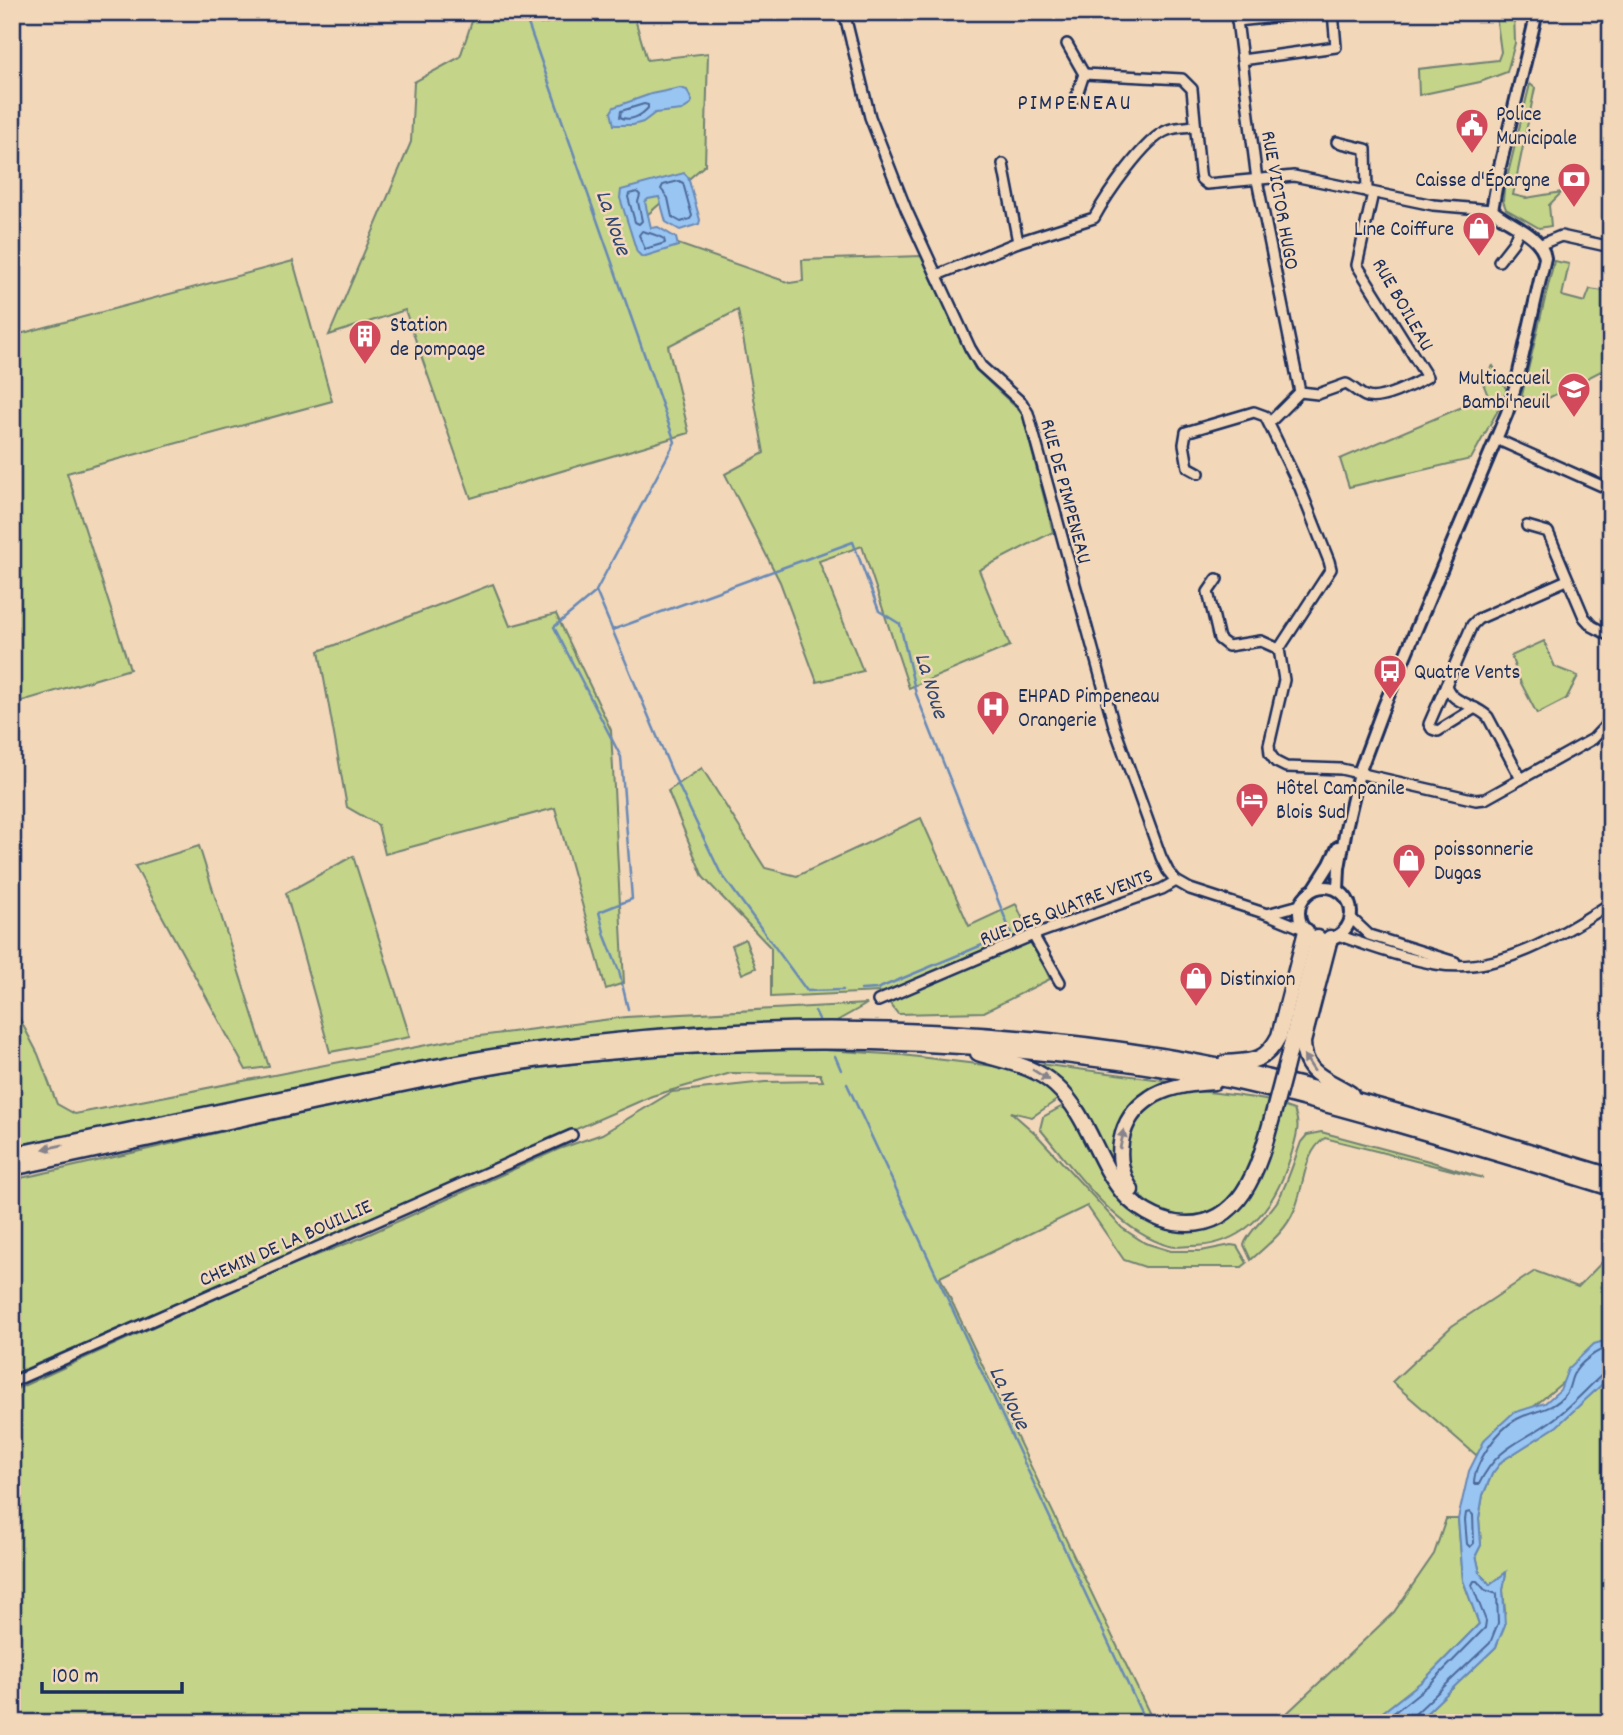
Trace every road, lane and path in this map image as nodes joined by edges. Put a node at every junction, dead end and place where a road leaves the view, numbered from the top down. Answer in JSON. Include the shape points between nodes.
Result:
{"nodes":[{"id":1,"x":844,"y":12,"type":"edge"},
{"id":2,"x":1321,"y":12,"type":"edge"},
{"id":3,"x":1333,"y":12,"type":"edge"},
{"id":4,"x":1537,"y":12,"type":"edge"},
{"id":5,"x":1236,"y":17,"type":"edge"},
{"id":6,"x":1068,"y":44,"type":"dead end"},
{"id":7,"x":1242,"y":60,"type":"junction"},
{"id":8,"x":1084,"y":74,"type":"junction"},
{"id":9,"x":1076,"y":98,"type":"dead end"},
{"id":10,"x":1195,"y":125,"type":"junction"},
{"id":11,"x":1337,"y":142,"type":"dead end"},
{"id":12,"x":1003,"y":164,"type":"dead end"},
{"id":13,"x":1257,"y":180,"type":"junction"},
{"id":14,"x":1370,"y":192,"type":"junction"},
{"id":15,"x":1492,"y":210,"type":"junction"},
{"id":16,"x":1519,"y":229,"type":"junction"},
{"id":17,"x":1018,"y":242,"type":"junction"},
{"id":18,"x":1539,"y":244,"type":"junction"},
{"id":19,"x":1611,"y":247,"type":"edge"},
{"id":20,"x":1499,"y":261,"type":"dead end"},
{"id":21,"x":937,"y":275,"type":"junction"},
{"id":22,"x":1300,"y":392,"type":"junction"},
{"id":23,"x":1269,"y":423,"type":"junction"},
{"id":24,"x":1496,"y":439,"type":"junction"},
{"id":25,"x":1199,"y":473,"type":"dead end"},
{"id":26,"x":1611,"y":490,"type":"edge"},
{"id":27,"x":1527,"y":526,"type":"dead end"},
{"id":28,"x":1217,"y":579,"type":"dead end"},
{"id":29,"x":1567,"y":580,"type":"junction"},
{"id":30,"x":1611,"y":636,"type":"edge"},
{"id":31,"x":1279,"y":649,"type":"junction"},
{"id":32,"x":1446,"y":685,"type":"junction"},
{"id":33,"x":1475,"y":708,"type":"junction"},
{"id":34,"x":1611,"y":720,"type":"edge"},
{"id":35,"x":1359,"y":773,"type":"junction"},
{"id":36,"x":1521,"y":779,"type":"junction"},
{"id":37,"x":1346,"y":828,"type":"junction"},
{"id":38,"x":1176,"y":881,"type":"junction"},
{"id":39,"x":1314,"y":889,"type":"junction"},
{"id":40,"x":1338,"y":890,"type":"junction"},
{"id":41,"x":1611,"y":903,"type":"edge"},
{"id":42,"x":1300,"y":905,"type":"junction"},
{"id":43,"x":1267,"y":914,"type":"junction"},
{"id":44,"x":1350,"y":917,"type":"junction"},
{"id":45,"x":1319,"y":934,"type":"junction"},
{"id":46,"x":1033,"y":935,"type":"junction"},
{"id":47,"x":1463,"y":965,"type":"junction"},
{"id":48,"x":1060,"y":982,"type":"dead end"},
{"id":49,"x":878,"y":1001,"type":"dead end"},
{"id":50,"x":954,"y":1045,"type":"junction"},
{"id":51,"x":1205,"y":1065,"type":"junction"},
{"id":52,"x":1237,"y":1082,"type":"junction"},
{"id":53,"x":1364,"y":1102,"type":"junction"},
{"id":54,"x":572,"y":1135,"type":"dead end"},
{"id":55,"x":12,"y":1155,"type":"edge"},
{"id":56,"x":12,"y":1168,"type":"edge"},
{"id":57,"x":1611,"y":1176,"type":"edge"},
{"id":58,"x":1611,"y":1188,"type":"edge"},
{"id":59,"x":1157,"y":1217,"type":"junction"},
{"id":60,"x":12,"y":1382,"type":"edge"}],
"edges":[{"from":1,"to":21,"type":"street","name":"RUE DE PIMPENEAU","via":[[870,117]]},
{"from":2,"to":5,"type":"street"},
{"from":3,"to":7,"type":"street","via":[[1336,47]]},
{"from":4,"to":15,"type":"street"},
{"from":5,"to":7,"type":"street","name":"RUE VICTOR HUGO"},
{"from":6,"to":8,"type":"street"},
{"from":7,"to":13,"type":"street","name":"RUE VICTOR HUGO"},
{"from":8,"to":9,"type":"street"},
{"from":8,"to":10,"type":"street","via":[[1182,79],[1192,89]]},
{"from":10,"to":13,"type":"street","via":[[1201,178],[1207,184]]},
{"from":10,"to":17,"type":"street","via":[[1156,136],[1094,218]]},
{"from":11,"to":14,"type":"street","via":[[1366,149]]},
{"from":12,"to":17,"type":"street"},
{"from":13,"to":14,"type":"street","via":[[1294,176]]},
{"from":13,"to":22,"type":"street","name":"RUE VICTOR HUGO"},
{"from":14,"to":15,"type":"street","via":[[1433,205]]},
{"from":14,"to":22,"type":"street","name":"RUE BOILEAU","via":[[1357,265],[1427,377],[1372,398],[1346,383],[1318,394]]},
{"from":15,"to":16,"type":"street"},
{"from":16,"to":18,"type":"street"},
{"from":16,"to":20,"type":"street"},
{"from":17,"to":21,"type":"street"},
{"from":18,"to":19,"type":"street","via":[[1561,236]]},
{"from":18,"to":24,"type":"street","via":[[1545,258],[1540,282],[1517,381]]},
{"from":21,"to":38,"type":"street","name":"RUE DE PIMPENEAU","via":[[981,366],[1028,413],[1114,726],[1161,857]]},
{"from":22,"to":23,"type":"street"},
{"from":23,"to":25,"type":"street","via":[[1254,412],[1186,432],[1188,467]]},
{"from":23,"to":31,"type":"street","via":[[1331,569]]},
{"from":24,"to":26,"type":"street"},
{"from":24,"to":35,"type":"street"},
{"from":27,"to":29,"type":"street","via":[[1548,532]]},
{"from":28,"to":31,"type":"street","via":[[1208,592],[1219,639],[1228,646],[1261,641]]},
{"from":29,"to":30,"type":"street","via":[[1584,617]]},
{"from":29,"to":32,"type":"street","via":[[1472,625]]},
{"from":31,"to":35,"type":"street","via":[[1284,680],[1270,754],[1286,767],[1325,766]]},
{"from":32,"to":33,"type":"street","via":[[1453,698]]},
{"from":32,"to":33,"type":"street","via":[[1429,724],[1432,729],[1438,731]]},
{"from":33,"to":36,"type":"street","via":[[1488,717]]},
{"from":34,"to":36,"type":"street","via":[[1593,739]]},
{"from":35,"to":36,"type":"street","via":[[1476,800]]},
{"from":35,"to":37,"type":"street"},
{"from":37,"to":39,"type":"street"},
{"from":37,"to":40,"type":"street"},
{"from":38,"to":43,"type":"street","name":"RUE DES QUATRE VENTS"},
{"from":38,"to":46,"type":"street","name":"RUE DES QUATRE VENTS"},
{"from":39,"to":40,"type":"street"},
{"from":39,"to":42,"type":"street"},
{"from":40,"to":44,"type":"street","via":[[1348,902]]},
{"from":41,"to":47,"type":"street","name":"RUE DES QUATRE VENTS","via":[[1521,951]]},
{"from":42,"to":43,"type":"street"},
{"from":42,"to":45,"type":"street","via":[[1299,920]]},
{"from":43,"to":45,"type":"street","name":"RUE DES QUATRE VENTS"},
{"from":44,"to":45,"type":"street","via":[[1344,930]]},
{"from":44,"to":47,"type":"street","name":"RUE DES QUATRE VENTS","via":[[1369,935]]},
{"from":45,"to":47,"type":"street","name":"RUE DES QUATRE VENTS","via":[[1437,964]]},
{"from":45,"to":51,"type":"highway","via":[[1273,1047],[1257,1060]]},
{"from":53,"to":45,"type":"highway","one_way":true,"via":[[1316,1073],[1303,1052]]},
{"from":45,"to":59,"type":"highway","bridge":true,"via":[[1257,1167],[1227,1211],[1184,1224]]},
{"from":46,"to":48,"type":"street"},
{"from":46,"to":49,"type":"street","name":"RUE DES QUATRE VENTS"},
{"from":50,"to":52,"type":"highway","via":[[1049,1052]]},
{"from":50,"to":56,"type":"highway","via":[[751,1042],[545,1059],[419,1081]]},
{"from":50,"to":59,"type":"highway","one_way":true,"via":[[1037,1071],[1054,1084],[1079,1112],[1123,1193]]},
{"from":51,"to":53,"type":"highway"},
{"from":51,"to":55,"type":"highway","one_way":true,"via":[[970,1033],[699,1034],[528,1051],[443,1065]]},
{"from":52,"to":58,"type":"highway"},
{"from":59,"to":52,"type":"highway","one_way":true,"via":[[1133,1195],[1121,1171],[1119,1145],[1125,1127],[1150,1098],[1164,1092],[1211,1082]]},
{"from":53,"to":57,"type":"highway"},
{"from":54,"to":60,"type":"street","name":"CHEMIN DE LA BOUILLIE"}]}
